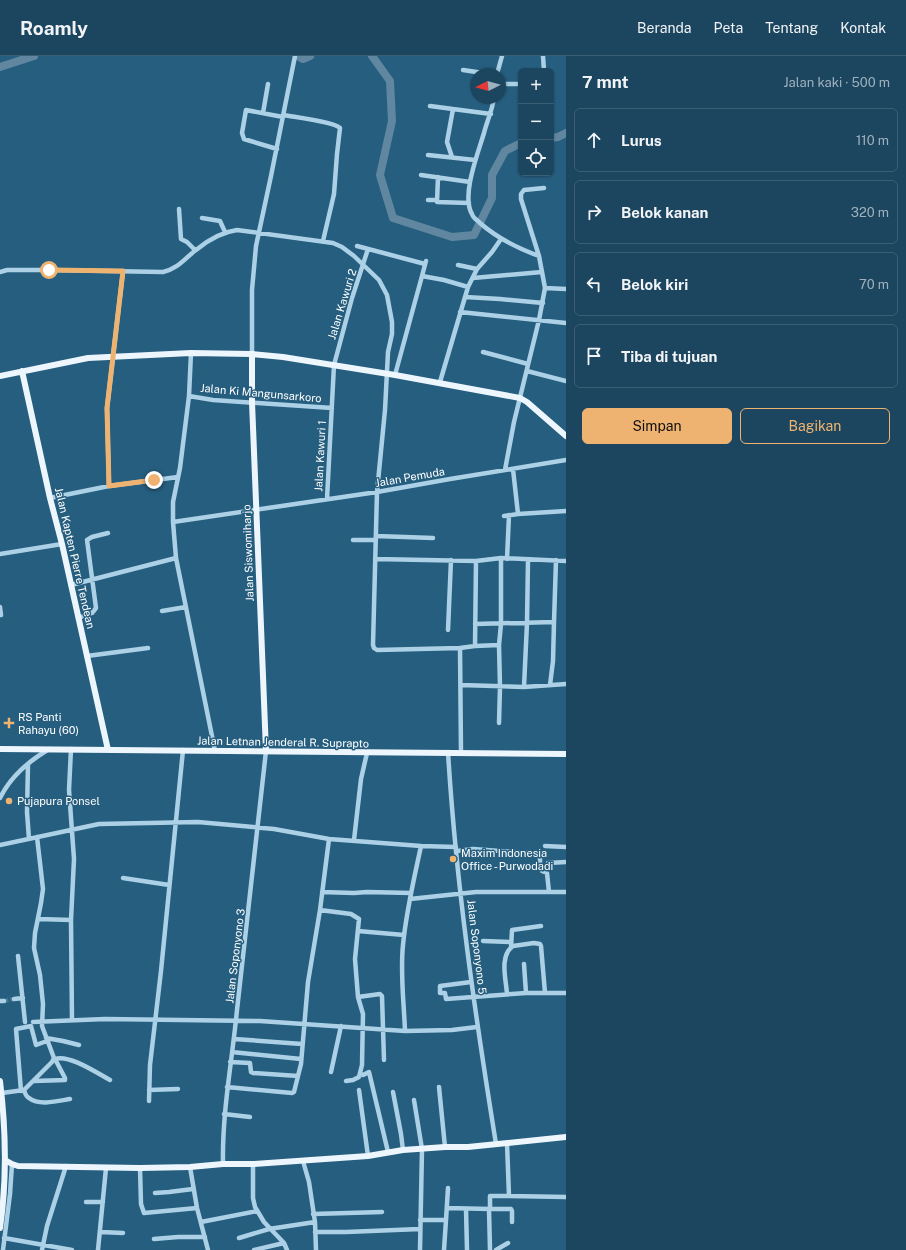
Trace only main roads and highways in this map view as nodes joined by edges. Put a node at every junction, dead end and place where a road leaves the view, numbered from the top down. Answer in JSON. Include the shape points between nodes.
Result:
{"nodes":[{"id":1,"x":252,"y":354,"type":"junction"},
{"id":2,"x":22,"y":371,"type":"junction"},
{"id":3,"x":0,"y":376,"type":"edge"},
{"id":4,"x":566,"y":436,"type":"edge"},
{"id":5,"x":0,"y":749,"type":"edge"},
{"id":6,"x":108,"y":750,"type":"junction"},
{"id":7,"x":266,"y":751,"type":"junction"},
{"id":8,"x":566,"y":754,"type":"edge"},
{"id":9,"x":0,"y":1081,"type":"edge"},
{"id":10,"x":566,"y":1137,"type":"edge"},
{"id":11,"x":5,"y":1160,"type":"junction"},
{"id":12,"x":2,"y":1207,"type":"edge"},
{"id":13,"x":0,"y":1228,"type":"edge"}],
"edges":[{"from":1,"to":2,"type":"main road","via":[[112,356]]},
{"from":1,"to":4,"type":"main road","via":[[440,382],[520,398]]},
{"from":1,"to":7,"type":"main road","name":"Jalan Siswomiharjo"},
{"from":2,"to":3,"type":"main road"},
{"from":2,"to":6,"type":"main road","name":"Jalan Kapten Pierre Tendean"},
{"from":5,"to":6,"type":"main road","name":"Jalan Letnan Jenderal R. Suprapto"},
{"from":6,"to":7,"type":"main road","name":"Jalan Letnan Jenderal R. Suprapto"},
{"from":7,"to":8,"type":"main road","name":"Jalan Letnan Jenderal R. Suprapto"},
{"from":9,"to":11,"type":"main road"},
{"from":10,"to":11,"type":"main road","via":[[468,1147],[403,1150],[368,1156],[190,1167],[18,1166]]},
{"from":11,"to":12,"type":"main road"},
{"from":12,"to":13,"type":"main road"}]}
